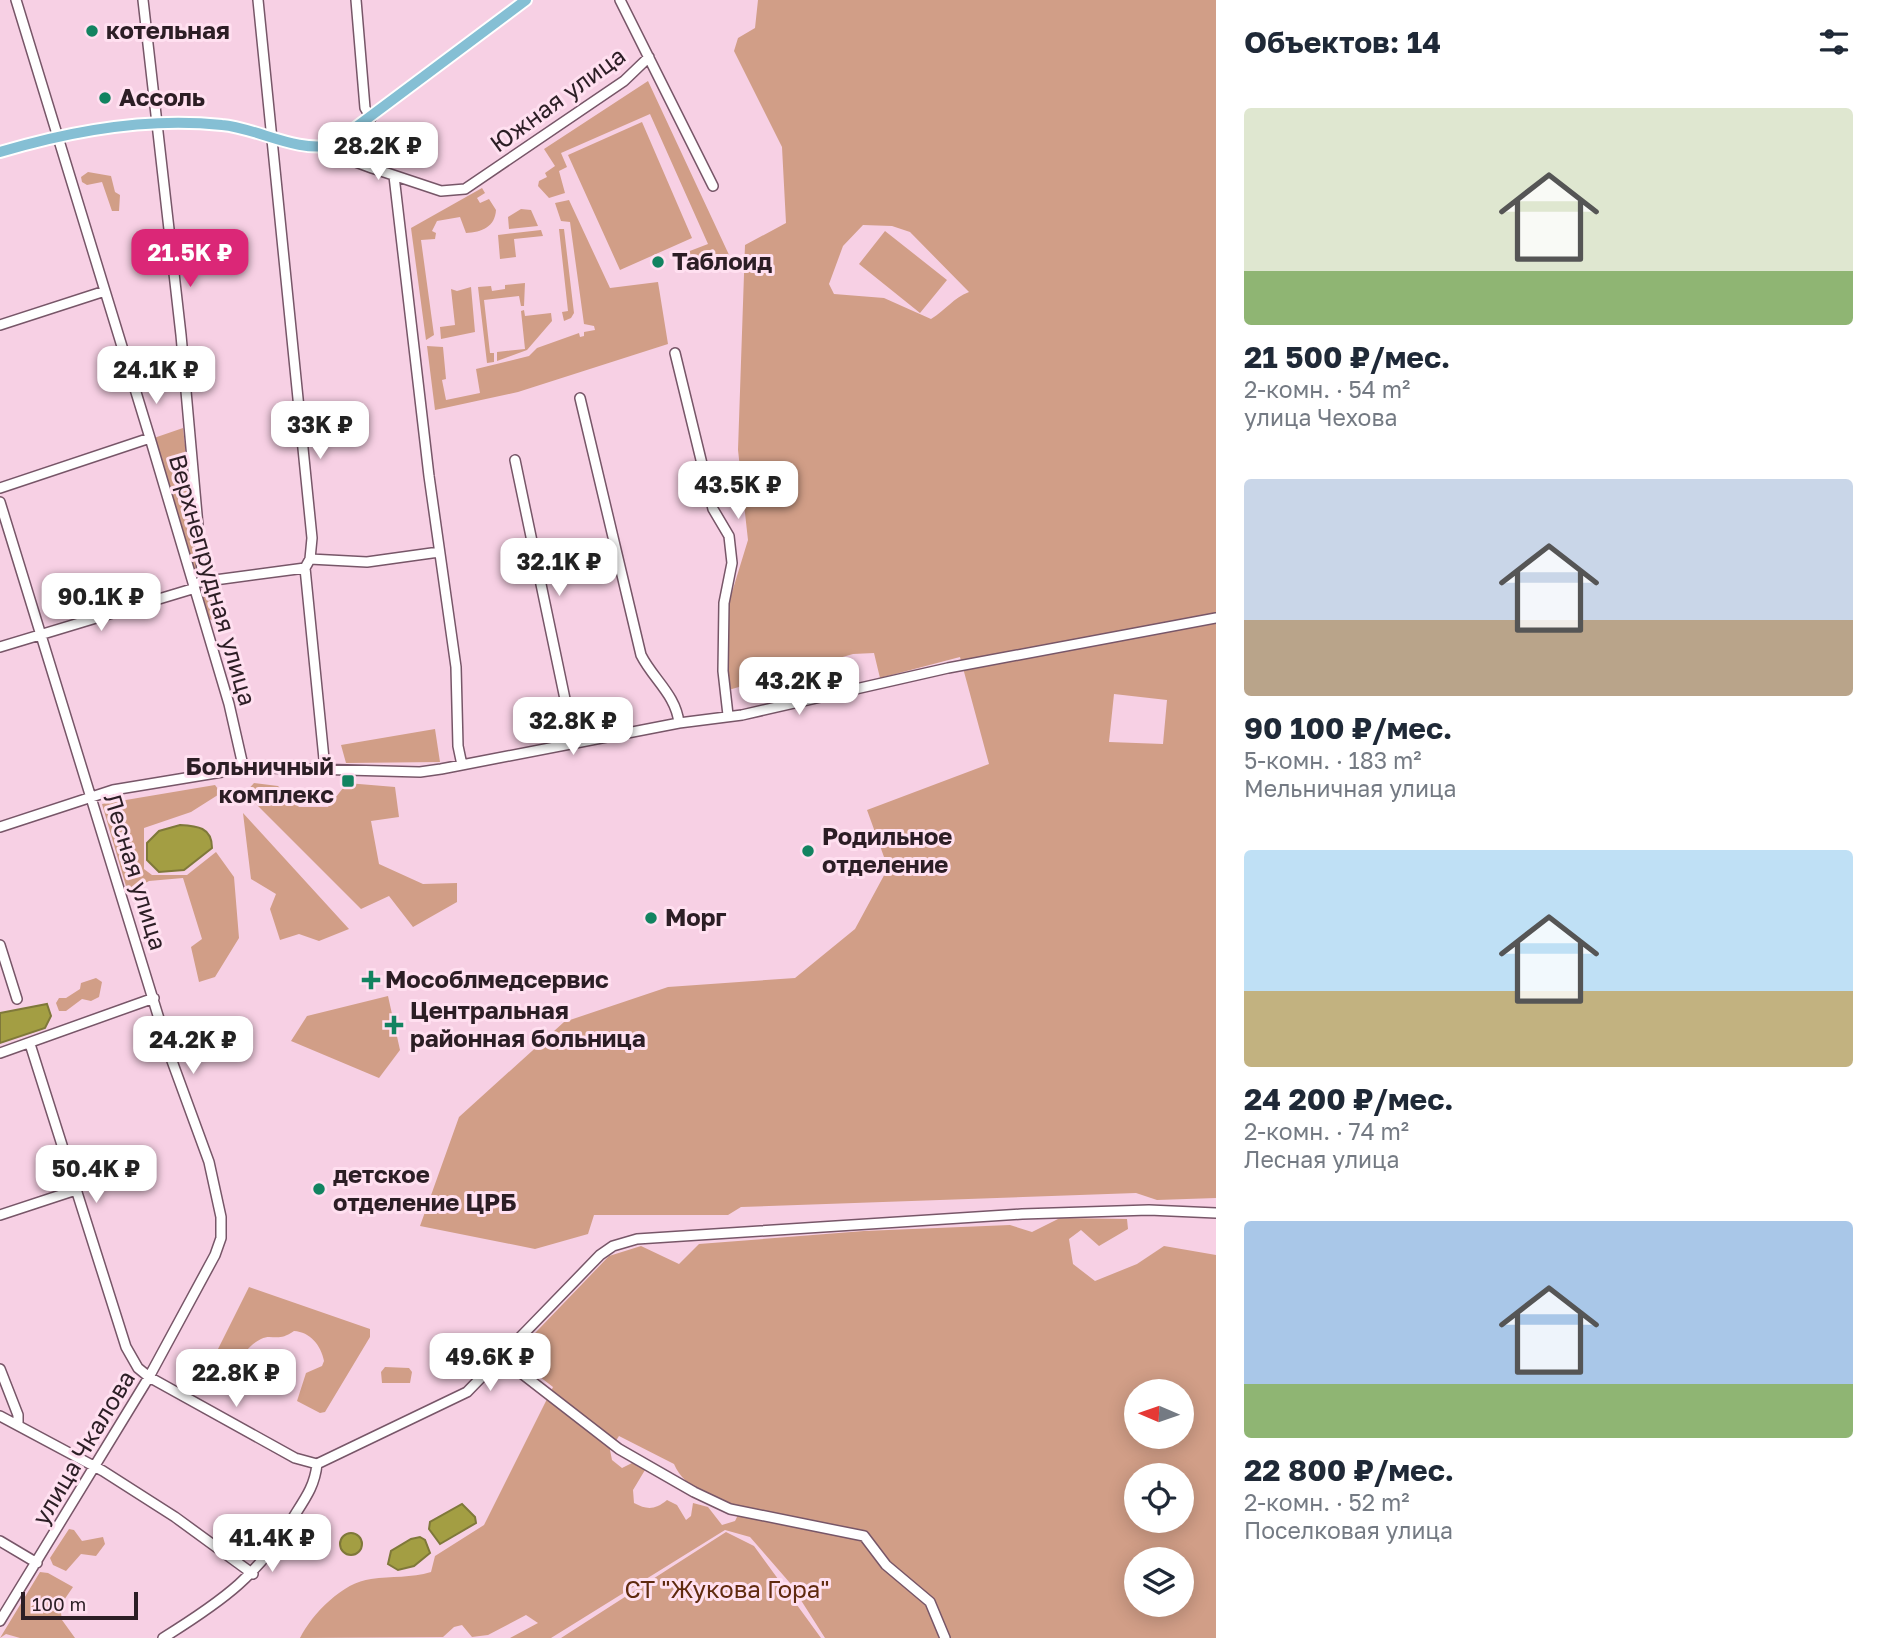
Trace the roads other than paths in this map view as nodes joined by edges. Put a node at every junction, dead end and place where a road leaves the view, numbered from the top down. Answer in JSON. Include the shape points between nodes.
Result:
{"nodes":[{"id":1,"x":16,"y":0,"type":"edge"},
{"id":2,"x":143,"y":0,"type":"edge"},
{"id":3,"x":258,"y":0,"type":"edge"},
{"id":4,"x":356,"y":0,"type":"edge"},
{"id":5,"x":526,"y":0,"type":"edge"},
{"id":6,"x":620,"y":0,"type":"edge"},
{"id":7,"x":649,"y":57,"type":"junction"},
{"id":8,"x":370,"y":118,"type":"junction"},
{"id":9,"x":157,"y":125,"type":"junction"},
{"id":10,"x":355,"y":130,"type":"junction"},
{"id":11,"x":59,"y":135,"type":"junction"},
{"id":12,"x":270,"y":135,"type":"junction"},
{"id":13,"x":332,"y":145,"type":"junction"},
{"id":14,"x":0,"y":152,"type":"edge"},
{"id":15,"x":372,"y":168,"type":"junction"},
{"id":16,"x":394,"y":176,"type":"junction"},
{"id":17,"x":713,"y":186,"type":"dead end"},
{"id":18,"x":106,"y":291,"type":"junction"},
{"id":19,"x":0,"y":325,"type":"edge"},
{"id":20,"x":675,"y":353,"type":"dead end"},
{"id":21,"x":580,"y":398,"type":"dead end"},
{"id":22,"x":150,"y":438,"type":"junction"},
{"id":23,"x":515,"y":460,"type":"dead end"},
{"id":24,"x":0,"y":488,"type":"edge"},
{"id":25,"x":0,"y":502,"type":"edge"},
{"id":26,"x":439,"y":552,"type":"junction"},
{"id":27,"x":310,"y":559,"type":"junction"},
{"id":28,"x":305,"y":568,"type":"junction"},
{"id":29,"x":203,"y":582,"type":"junction"},
{"id":30,"x":192,"y":586,"type":"junction"},
{"id":31,"x":1216,"y":618,"type":"edge"},
{"id":32,"x":41,"y":635,"type":"junction"},
{"id":33,"x":0,"y":647,"type":"edge"},
{"id":34,"x":729,"y":715,"type":"junction"},
{"id":35,"x":679,"y":723,"type":"junction"},
{"id":36,"x":574,"y":742,"type":"junction"},
{"id":37,"x":462,"y":765,"type":"junction"},
{"id":38,"x":325,"y":769,"type":"junction"},
{"id":39,"x":244,"y":770,"type":"junction"},
{"id":40,"x":93,"y":795,"type":"junction"},
{"id":41,"x":0,"y":827,"type":"edge"},
{"id":42,"x":0,"y":945,"type":"edge"},
{"id":43,"x":17,"y":999,"type":"dead end"},
{"id":44,"x":154,"y":999,"type":"junction"},
{"id":45,"x":30,"y":1044,"type":"junction"},
{"id":46,"x":0,"y":1053,"type":"edge"},
{"id":47,"x":76,"y":1189,"type":"junction"},
{"id":48,"x":1216,"y":1213,"type":"edge"},
{"id":49,"x":0,"y":1215,"type":"edge"},
{"id":50,"x":215,"y":1255,"type":"joint"},
{"id":51,"x":503,"y":1359,"type":"junction"},
{"id":52,"x":0,"y":1369,"type":"edge"},
{"id":53,"x":149,"y":1377,"type":"junction"},
{"id":54,"x":0,"y":1416,"type":"edge"},
{"id":55,"x":18,"y":1425,"type":"junction"},
{"id":56,"x":317,"y":1464,"type":"junction"},
{"id":57,"x":95,"y":1466,"type":"junction"},
{"id":58,"x":0,"y":1541,"type":"edge"},
{"id":59,"x":37,"y":1563,"type":"junction"},
{"id":60,"x":253,"y":1574,"type":"junction"},
{"id":61,"x":0,"y":1621,"type":"edge"},
{"id":62,"x":163,"y":1638,"type":"edge"},
{"id":63,"x":945,"y":1638,"type":"edge"}],
"edges":[{"from":1,"to":11,"type":"street","name":"Верхнепрудная улица"},
{"from":2,"to":9,"type":"street"},
{"from":3,"to":12,"type":"street"},
{"from":4,"to":8,"type":"street","via":[[365,108]]},
{"from":5,"to":8,"type":"main road"},
{"from":6,"to":7,"type":"street"},
{"from":7,"to":16,"type":"street","name":"Южная улица","via":[[624,81],[465,189],[441,191]]},
{"from":7,"to":17,"type":"street"},
{"from":8,"to":10,"type":"main road"},
{"from":9,"to":11,"type":"main road"},
{"from":9,"to":12,"type":"main road","via":[[224,125]]},
{"from":9,"to":29,"type":"street"},
{"from":10,"to":13,"type":"main road"},
{"from":10,"to":15,"type":"street"},
{"from":11,"to":14,"type":"main road"},
{"from":11,"to":18,"type":"street","name":"Верхнепрудная улица"},
{"from":12,"to":13,"type":"main road","via":[[310,146]]},
{"from":12,"to":27,"type":"street","via":[[307,483]]},
{"from":13,"to":15,"type":"street","name":"Южная улица","via":[[345,158]]},
{"from":15,"to":16,"type":"street","name":"Южная улица"},
{"from":16,"to":26,"type":"street"},
{"from":18,"to":19,"type":"street"},
{"from":18,"to":22,"type":"street","name":"Верхнепрудная улица"},
{"from":20,"to":34,"type":"street","via":[[713,509],[729,536],[732,563],[724,603],[723,671]]},
{"from":21,"to":35,"type":"street","via":[[641,655],[667,692]]},
{"from":22,"to":24,"type":"street"},
{"from":22,"to":30,"type":"street","name":"Верхнепрудная улица"},
{"from":23,"to":36,"type":"street"},
{"from":25,"to":32,"type":"street","name":"Лесная улица"},
{"from":26,"to":27,"type":"street","via":[[367,562]]},
{"from":26,"to":37,"type":"street","via":[[456,667]]},
{"from":27,"to":28,"type":"street"},
{"from":28,"to":29,"type":"street"},
{"from":28,"to":38,"type":"street"},
{"from":29,"to":30,"type":"street"},
{"from":30,"to":32,"type":"street"},
{"from":30,"to":39,"type":"street","name":"Верхнепрудная улица"},
{"from":31,"to":34,"type":"street","via":[[947,668]]},
{"from":32,"to":33,"type":"street"},
{"from":32,"to":40,"type":"street","name":"Лесная улица"},
{"from":34,"to":35,"type":"street"},
{"from":35,"to":36,"type":"street"},
{"from":36,"to":37,"type":"street"},
{"from":37,"to":38,"type":"street","via":[[420,772]]},
{"from":38,"to":39,"type":"street"},
{"from":39,"to":40,"type":"street"},
{"from":40,"to":41,"type":"street"},
{"from":40,"to":44,"type":"street","name":"Лесная улица"},
{"from":42,"to":43,"type":"street"},
{"from":44,"to":45,"type":"street"},
{"from":44,"to":50,"type":"street","name":"Лесная улица","via":[[219,1201],[221,1238]]},
{"from":45,"to":46,"type":"street"},
{"from":45,"to":47,"type":"street"},
{"from":47,"to":49,"type":"street"},
{"from":47,"to":53,"type":"street","via":[[126,1347]]},
{"from":48,"to":51,"type":"street","via":[[1022,1214],[637,1239],[600,1255]]},
{"from":50,"to":53,"type":"street","name":"улица Чкалова"},
{"from":51,"to":56,"type":"street","via":[[467,1392]]},
{"from":51,"to":63,"type":"street","via":[[619,1449],[694,1492],[730,1509],[864,1536],[886,1565],[930,1602]]},
{"from":52,"to":55,"type":"street"},
{"from":53,"to":56,"type":"street","via":[[295,1458]]},
{"from":53,"to":57,"type":"street","name":"улица Чкалова"},
{"from":54,"to":55,"type":"street"},
{"from":55,"to":57,"type":"street"},
{"from":56,"to":60,"type":"street","via":[[315,1482],[273,1551]]},
{"from":57,"to":59,"type":"street","name":"улица Чкалова"},
{"from":57,"to":60,"type":"street"},
{"from":58,"to":59,"type":"street"},
{"from":59,"to":61,"type":"street","name":"улица Чкалова"},
{"from":60,"to":62,"type":"street"}]}
